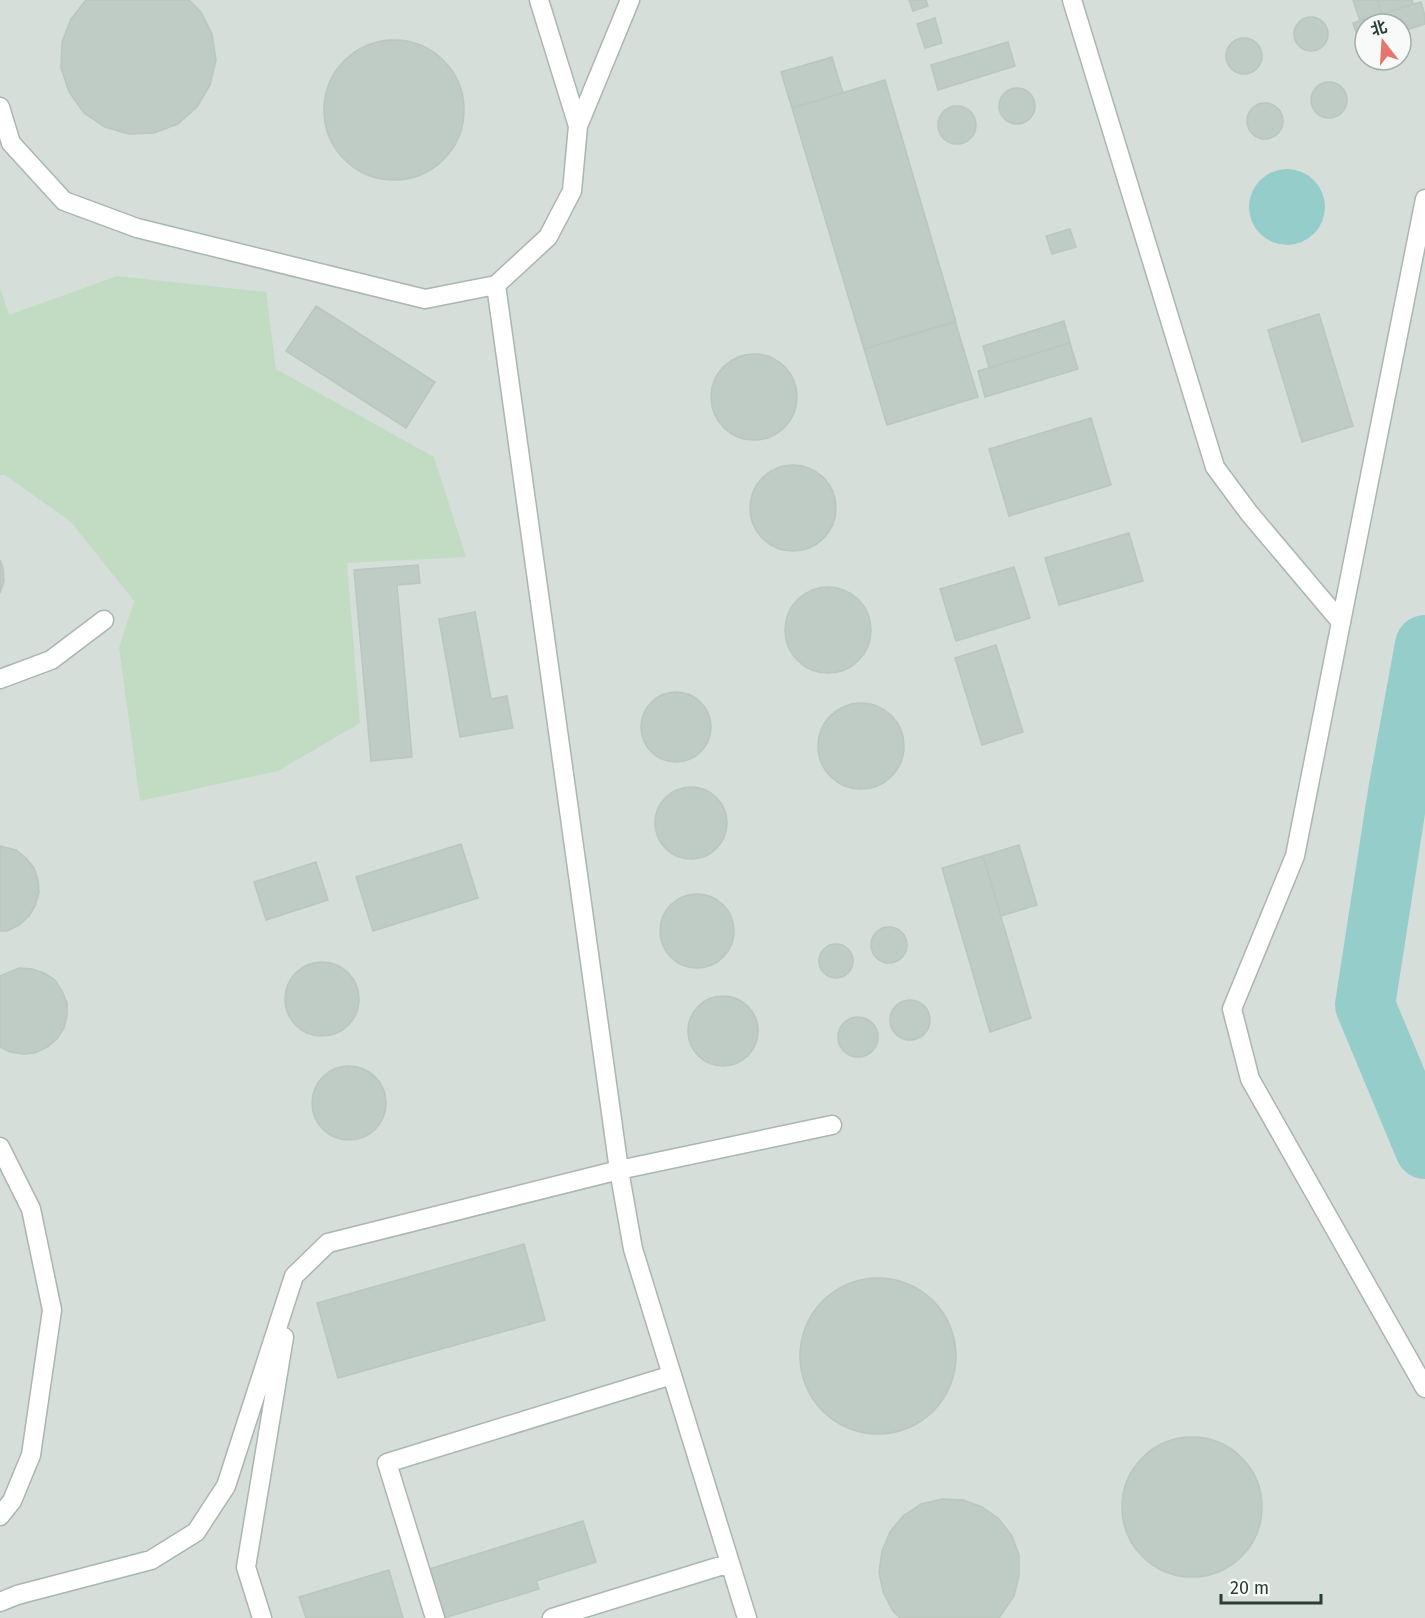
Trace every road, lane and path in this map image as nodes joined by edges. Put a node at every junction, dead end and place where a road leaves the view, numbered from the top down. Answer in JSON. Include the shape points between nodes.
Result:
{"nodes":[{"id":1,"x":539,"y":0,"type":"edge"},
{"id":2,"x":630,"y":0,"type":"edge"},
{"id":3,"x":1072,"y":0,"type":"edge"},
{"id":4,"x":0,"y":107,"type":"edge"},
{"id":5,"x":578,"y":126,"type":"junction"},
{"id":6,"x":1425,"y":199,"type":"edge"},
{"id":7,"x":495,"y":285,"type":"junction"},
{"id":8,"x":104,"y":620,"type":"dead end"},
{"id":9,"x":1341,"y":622,"type":"junction"},
{"id":10,"x":0,"y":679,"type":"edge"},
{"id":11,"x":832,"y":1125,"type":"dead end"},
{"id":12,"x":0,"y":1146,"type":"edge"},
{"id":13,"x":619,"y":1170,"type":"junction"},
{"id":14,"x":294,"y":1276,"type":"junction"},
{"id":15,"x":672,"y":1375,"type":"junction"},
{"id":16,"x":1425,"y":1388,"type":"edge"},
{"id":17,"x":0,"y":1516,"type":"edge"},
{"id":18,"x":730,"y":1563,"type":"junction"},
{"id":19,"x":0,"y":1602,"type":"edge"},
{"id":20,"x":262,"y":1618,"type":"edge"},
{"id":21,"x":435,"y":1618,"type":"edge"},
{"id":22,"x":552,"y":1618,"type":"edge"},
{"id":23,"x":747,"y":1618,"type":"edge"}],
"edges":[{"from":1,"to":5,"type":"street"},
{"from":2,"to":5,"type":"street"},
{"from":3,"to":9,"type":"street","via":[[1215,467]]},
{"from":4,"to":7,"type":"street","via":[[11,143],[64,201],[137,228],[425,299]]},
{"from":5,"to":7,"type":"street","via":[[572,191],[548,237]]},
{"from":6,"to":9,"type":"street"},
{"from":7,"to":13,"type":"street"},
{"from":8,"to":10,"type":"street","via":[[51,660]]},
{"from":9,"to":16,"type":"street","via":[[1295,856],[1232,1009],[1250,1079]]},
{"from":11,"to":13,"type":"street"},
{"from":12,"to":17,"type":"street","via":[[31,1209],[52,1310],[31,1455],[12,1501]]},
{"from":13,"to":14,"type":"street","via":[[328,1243]]},
{"from":13,"to":15,"type":"street","via":[[633,1250]]},
{"from":14,"to":19,"type":"street","via":[[226,1486],[196,1532],[151,1560]]},
{"from":14,"to":20,"type":"street","via":[[246,1567]]},
{"from":15,"to":18,"type":"street"},
{"from":15,"to":21,"type":"street","via":[[387,1463]]},
{"from":18,"to":22,"type":"street"},
{"from":18,"to":23,"type":"street"}]}
